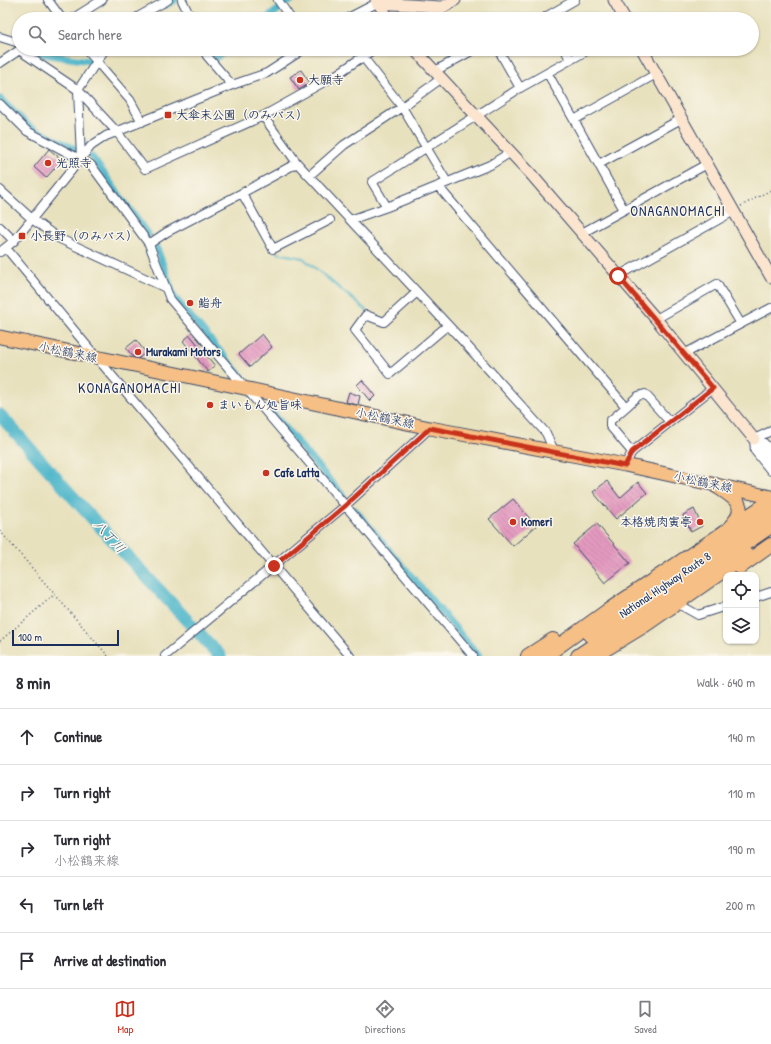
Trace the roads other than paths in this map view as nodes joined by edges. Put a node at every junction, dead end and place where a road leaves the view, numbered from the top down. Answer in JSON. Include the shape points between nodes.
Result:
{"nodes":[{"id":1,"x":48,"y":0,"type":"edge"},
{"id":2,"x":102,"y":0,"type":"edge"},
{"id":3,"x":168,"y":0,"type":"edge"},
{"id":4,"x":182,"y":0,"type":"edge"},
{"id":5,"x":278,"y":0,"type":"edge"},
{"id":6,"x":454,"y":0,"type":"edge"},
{"id":7,"x":576,"y":0,"type":"edge"},
{"id":8,"x":614,"y":0,"type":"edge"},
{"id":9,"x":376,"y":1,"type":"edge"},
{"id":10,"x":441,"y":7,"type":"junction"},
{"id":11,"x":57,"y":12,"type":"edge"},
{"id":12,"x":83,"y":12,"type":"edge"},
{"id":13,"x":147,"y":12,"type":"edge"},
{"id":14,"x":188,"y":12,"type":"edge"},
{"id":15,"x":286,"y":12,"type":"edge"},
{"id":16,"x":358,"y":12,"type":"edge"},
{"id":17,"x":384,"y":12,"type":"edge"},
{"id":18,"x":434,"y":12,"type":"edge"},
{"id":19,"x":554,"y":12,"type":"edge"},
{"id":20,"x":621,"y":12,"type":"edge"},
{"id":21,"x":0,"y":37,"type":"edge"},
{"id":22,"x":12,"y":43,"type":"edge"},
{"id":23,"x":12,"y":53,"type":"edge"},
{"id":24,"x":32,"y":56,"type":"edge"},
{"id":25,"x":92,"y":56,"type":"edge"},
{"id":26,"x":100,"y":56,"type":"edge"},
{"id":27,"x":206,"y":56,"type":"edge"},
{"id":28,"x":293,"y":56,"type":"edge"},
{"id":29,"x":421,"y":56,"type":"edge"},
{"id":30,"x":466,"y":56,"type":"edge"},
{"id":31,"x":502,"y":56,"type":"edge"},
{"id":32,"x":568,"y":56,"type":"edge"},
{"id":33,"x":577,"y":56,"type":"edge"},
{"id":34,"x":646,"y":56,"type":"edge"},
{"id":35,"x":363,"y":57,"type":"joint"},
{"id":36,"x":570,"y":60,"type":"junction"},
{"id":37,"x":96,"y":61,"type":"junction"},
{"id":38,"x":0,"y":63,"type":"edge"},
{"id":39,"x":548,"y":74,"type":"junction"},
{"id":40,"x":656,"y":74,"type":"junction"},
{"id":41,"x":439,"y":75,"type":"junction"},
{"id":42,"x":232,"y":85,"type":"junction"},
{"id":43,"x":520,"y":88,"type":"junction"},
{"id":44,"x":78,"y":90,"type":"junction"},
{"id":45,"x":0,"y":104,"type":"edge"},
{"id":46,"x":402,"y":107,"type":"junction"},
{"id":47,"x":477,"y":115,"type":"junction"},
{"id":48,"x":263,"y":116,"type":"junction"},
{"id":49,"x":681,"y":119,"type":"junction"},
{"id":50,"x":574,"y":120,"type":"junction"},
{"id":51,"x":142,"y":122,"type":"junction"},
{"id":52,"x":117,"y":132,"type":"junction"},
{"id":53,"x":426,"y":147,"type":"junction"},
{"id":54,"x":511,"y":152,"type":"junction"},
{"id":55,"x":81,"y":158,"type":"junction"},
{"id":56,"x":297,"y":162,"type":"junction"},
{"id":57,"x":599,"y":164,"type":"junction"},
{"id":58,"x":707,"y":164,"type":"junction"},
{"id":59,"x":309,"y":176,"type":"junction"},
{"id":60,"x":447,"y":182,"type":"junction"},
{"id":61,"x":438,"y":186,"type":"junction"},
{"id":62,"x":0,"y":190,"type":"edge"},
{"id":63,"x":242,"y":193,"type":"junction"},
{"id":64,"x":387,"y":207,"type":"junction"},
{"id":65,"x":624,"y":210,"type":"junction"},
{"id":66,"x":734,"y":211,"type":"junction"},
{"id":67,"x":32,"y":219,"type":"junction"},
{"id":68,"x":330,"y":220,"type":"dead end"},
{"id":69,"x":350,"y":220,"type":"junction"},
{"id":70,"x":0,"y":227,"type":"edge"},
{"id":71,"x":582,"y":233,"type":"junction"},
{"id":72,"x":14,"y":241,"type":"junction"},
{"id":73,"x":149,"y":244,"type":"junction"},
{"id":74,"x":3,"y":250,"type":"edge"},
{"id":75,"x":618,"y":276,"type":"junction"},
{"id":76,"x":771,"y":277,"type":"edge"},
{"id":77,"x":166,"y":288,"type":"junction"},
{"id":78,"x":417,"y":292,"type":"junction"},
{"id":79,"x":771,"y":308,"type":"edge"},
{"id":80,"x":656,"y":319,"type":"junction"},
{"id":81,"x":741,"y":324,"type":"junction"},
{"id":82,"x":448,"y":326,"type":"junction"},
{"id":83,"x":0,"y":337,"type":"edge"},
{"id":84,"x":684,"y":354,"type":"junction"},
{"id":85,"x":97,"y":358,"type":"junction"},
{"id":86,"x":244,"y":388,"type":"junction"},
{"id":87,"x":713,"y":388,"type":"junction"},
{"id":88,"x":626,"y":407,"type":"junction"},
{"id":89,"x":669,"y":421,"type":"junction"},
{"id":90,"x":430,"y":428,"type":"junction"},
{"id":91,"x":771,"y":431,"type":"edge"},
{"id":92,"x":754,"y":439,"type":"junction"},
{"id":93,"x":771,"y":450,"type":"edge"},
{"id":94,"x":632,"y":452,"type":"junction"},
{"id":95,"x":555,"y":453,"type":"junction"},
{"id":96,"x":771,"y":460,"type":"edge"},
{"id":97,"x":625,"y":466,"type":"junction"},
{"id":98,"x":771,"y":470,"type":"edge"},
{"id":99,"x":715,"y":485,"type":"junction"},
{"id":100,"x":771,"y":497,"type":"edge"},
{"id":101,"x":771,"y":501,"type":"edge"},
{"id":102,"x":346,"y":505,"type":"junction"},
{"id":103,"x":771,"y":513,"type":"edge"},
{"id":104,"x":771,"y":526,"type":"edge"},
{"id":105,"x":771,"y":537,"type":"edge"},
{"id":106,"x":722,"y":543,"type":"junction"},
{"id":107,"x":771,"y":545,"type":"edge"},
{"id":108,"x":274,"y":566,"type":"junction"},
{"id":109,"x":733,"y":572,"type":"edge"},
{"id":110,"x":723,"y":579,"type":"edge"},
{"id":111,"x":771,"y":592,"type":"edge"},
{"id":112,"x":759,"y":596,"type":"edge"},
{"id":113,"x":682,"y":606,"type":"junction"},
{"id":114,"x":723,"y":607,"type":"edge"},
{"id":115,"x":165,"y":656,"type":"edge"},
{"id":116,"x":350,"y":656,"type":"edge"},
{"id":117,"x":473,"y":656,"type":"edge"},
{"id":118,"x":528,"y":656,"type":"edge"},
{"id":119,"x":545,"y":656,"type":"edge"},
{"id":120,"x":558,"y":656,"type":"edge"},
{"id":121,"x":578,"y":656,"type":"edge"},
{"id":122,"x":602,"y":656,"type":"edge"}],
"edges":[{"from":1,"to":11,"type":"street"},
{"from":2,"to":12,"type":"street"},
{"from":3,"to":13,"type":"street"},
{"from":4,"to":14,"type":"street"},
{"from":5,"to":15,"type":"street"},
{"from":6,"to":10,"type":"street"},
{"from":7,"to":19,"type":"street"},
{"from":8,"to":20,"type":"street"},
{"from":9,"to":10,"type":"street"},
{"from":9,"to":16,"type":"street"},
{"from":9,"to":17,"type":"street"},
{"from":10,"to":18,"type":"street"},
{"from":21,"to":22,"type":"street"},
{"from":23,"to":38,"type":"street"},
{"from":24,"to":44,"type":"street"},
{"from":25,"to":37,"type":"street"},
{"from":26,"to":37,"type":"street"},
{"from":27,"to":42,"type":"street"},
{"from":28,"to":42,"type":"street","via":[[267,73]]},
{"from":29,"to":41,"type":"street"},
{"from":30,"to":41,"type":"street"},
{"from":31,"to":43,"type":"street"},
{"from":32,"to":36,"type":"street"},
{"from":33,"to":36,"type":"street"},
{"from":34,"to":40,"type":"street"},
{"from":35,"to":46,"type":"street"},
{"from":35,"to":48,"type":"street"},
{"from":36,"to":39,"type":"street"},
{"from":37,"to":44,"type":"street"},
{"from":37,"to":51,"type":"street","via":[[130,100]]},
{"from":39,"to":43,"type":"street"},
{"from":39,"to":50,"type":"street"},
{"from":40,"to":49,"type":"street"},
{"from":40,"to":50,"type":"street"},
{"from":41,"to":46,"type":"street"},
{"from":41,"to":47,"type":"street"},
{"from":42,"to":51,"type":"street"},
{"from":43,"to":47,"type":"street"},
{"from":44,"to":52,"type":"street"},
{"from":44,"to":55,"type":"street"},
{"from":45,"to":55,"type":"street","via":[[27,131]]},
{"from":46,"to":53,"type":"street"},
{"from":46,"to":59,"type":"street","via":[[344,146]]},
{"from":47,"to":53,"type":"street"},
{"from":47,"to":54,"type":"street"},
{"from":48,"to":52,"type":"street","via":[[145,169]]},
{"from":48,"to":56,"type":"street"},
{"from":49,"to":57,"type":"street"},
{"from":49,"to":58,"type":"street"},
{"from":50,"to":57,"type":"street"},
{"from":51,"to":52,"type":"street"},
{"from":52,"to":55,"type":"street","via":[[90,146]]},
{"from":53,"to":60,"type":"street"},
{"from":53,"to":64,"type":"street","via":[[372,182]]},
{"from":54,"to":60,"type":"street","via":[[490,165]]},
{"from":54,"to":71,"type":"street"},
{"from":55,"to":67,"type":"street"},
{"from":55,"to":73,"type":"street","via":[[91,165]]},
{"from":56,"to":59,"type":"street"},
{"from":56,"to":63,"type":"street"},
{"from":57,"to":65,"type":"street"},
{"from":58,"to":65,"type":"street"},
{"from":58,"to":66,"type":"street"},
{"from":59,"to":69,"type":"street"},
{"from":60,"to":61,"type":"street"},
{"from":61,"to":64,"type":"street"},
{"from":61,"to":88,"type":"street"},
{"from":62,"to":67,"type":"street"},
{"from":63,"to":68,"type":"street","via":[[273,249]]},
{"from":63,"to":73,"type":"street"},
{"from":64,"to":69,"type":"street"},
{"from":65,"to":71,"type":"street"},
{"from":66,"to":75,"type":"street"},
{"from":66,"to":76,"type":"street"},
{"from":67,"to":72,"type":"street"},
{"from":67,"to":77,"type":"street","via":[[58,238]]},
{"from":69,"to":78,"type":"street"},
{"from":70,"to":72,"type":"street"},
{"from":71,"to":75,"type":"street"},
{"from":72,"to":74,"type":"street"},
{"from":73,"to":77,"type":"street"},
{"from":74,"to":85,"type":"street"},
{"from":75,"to":80,"type":"street"},
{"from":77,"to":86,"type":"street","via":[[170,299]]},
{"from":78,"to":82,"type":"street"},
{"from":78,"to":82,"type":"street","via":[[384,322],[366,315],[355,330],[390,374]]},
{"from":79,"to":81,"type":"street"},
{"from":80,"to":81,"type":"street","via":[[717,284]]},
{"from":80,"to":84,"type":"street"},
{"from":81,"to":84,"type":"street"},
{"from":82,"to":95,"type":"street","via":[[546,433]]},
{"from":83,"to":85,"type":"main road","name":"小松鶴来線"},
{"from":84,"to":87,"type":"street"},
{"from":85,"to":86,"type":"main road","name":"小松鶴来線"},
{"from":85,"to":108,"type":"street"},
{"from":86,"to":90,"type":"main road","name":"小松鶴来線"},
{"from":86,"to":102,"type":"street"},
{"from":87,"to":89,"type":"street"},
{"from":87,"to":92,"type":"street"},
{"from":88,"to":89,"type":"street","via":[[638,396],[645,394]]},
{"from":88,"to":94,"type":"street","via":[[610,421],[610,426]]},
{"from":89,"to":94,"type":"street"},
{"from":90,"to":95,"type":"main road","name":"小松鶴来線"},
{"from":90,"to":102,"type":"street"},
{"from":91,"to":92,"type":"street"},
{"from":92,"to":93,"type":"street","via":[[764,443]]},
{"from":92,"to":96,"type":"street"},
{"from":92,"to":98,"type":"street","via":[[755,451]]},
{"from":94,"to":97,"type":"street"},
{"from":95,"to":97,"type":"main road","name":"小松鶴来線"},
{"from":97,"to":99,"type":"main road","name":"小松鶴来線"},
{"from":99,"to":100,"type":"main road","name":"小松鶴来線"},
{"from":99,"to":106,"type":"highway","via":[[738,503],[741,510]]},
{"from":101,"to":106,"type":"highway"},
{"from":102,"to":108,"type":"street"},
{"from":102,"to":117,"type":"street"},
{"from":103,"to":106,"type":"highway","name":"National Highway Route 8"},
{"from":104,"to":106,"type":"highway","name":"National Highway Route 8"},
{"from":105,"to":122,"type":"highway"},
{"from":106,"to":118,"type":"highway","via":[[703,539]]},
{"from":106,"to":119,"type":"highway","via":[[606,612]]},
{"from":106,"to":120,"type":"highway","name":"National Highway Route 8"},
{"from":106,"to":121,"type":"highway","name":"National Highway Route 8"},
{"from":107,"to":109,"type":"highway"},
{"from":108,"to":115,"type":"street"},
{"from":108,"to":116,"type":"street"},
{"from":110,"to":113,"type":"highway"},
{"from":111,"to":112,"type":"street"},
{"from":113,"to":114,"type":"street","via":[[698,615]]},
{"from":113,"to":122,"type":"highway"}]}
